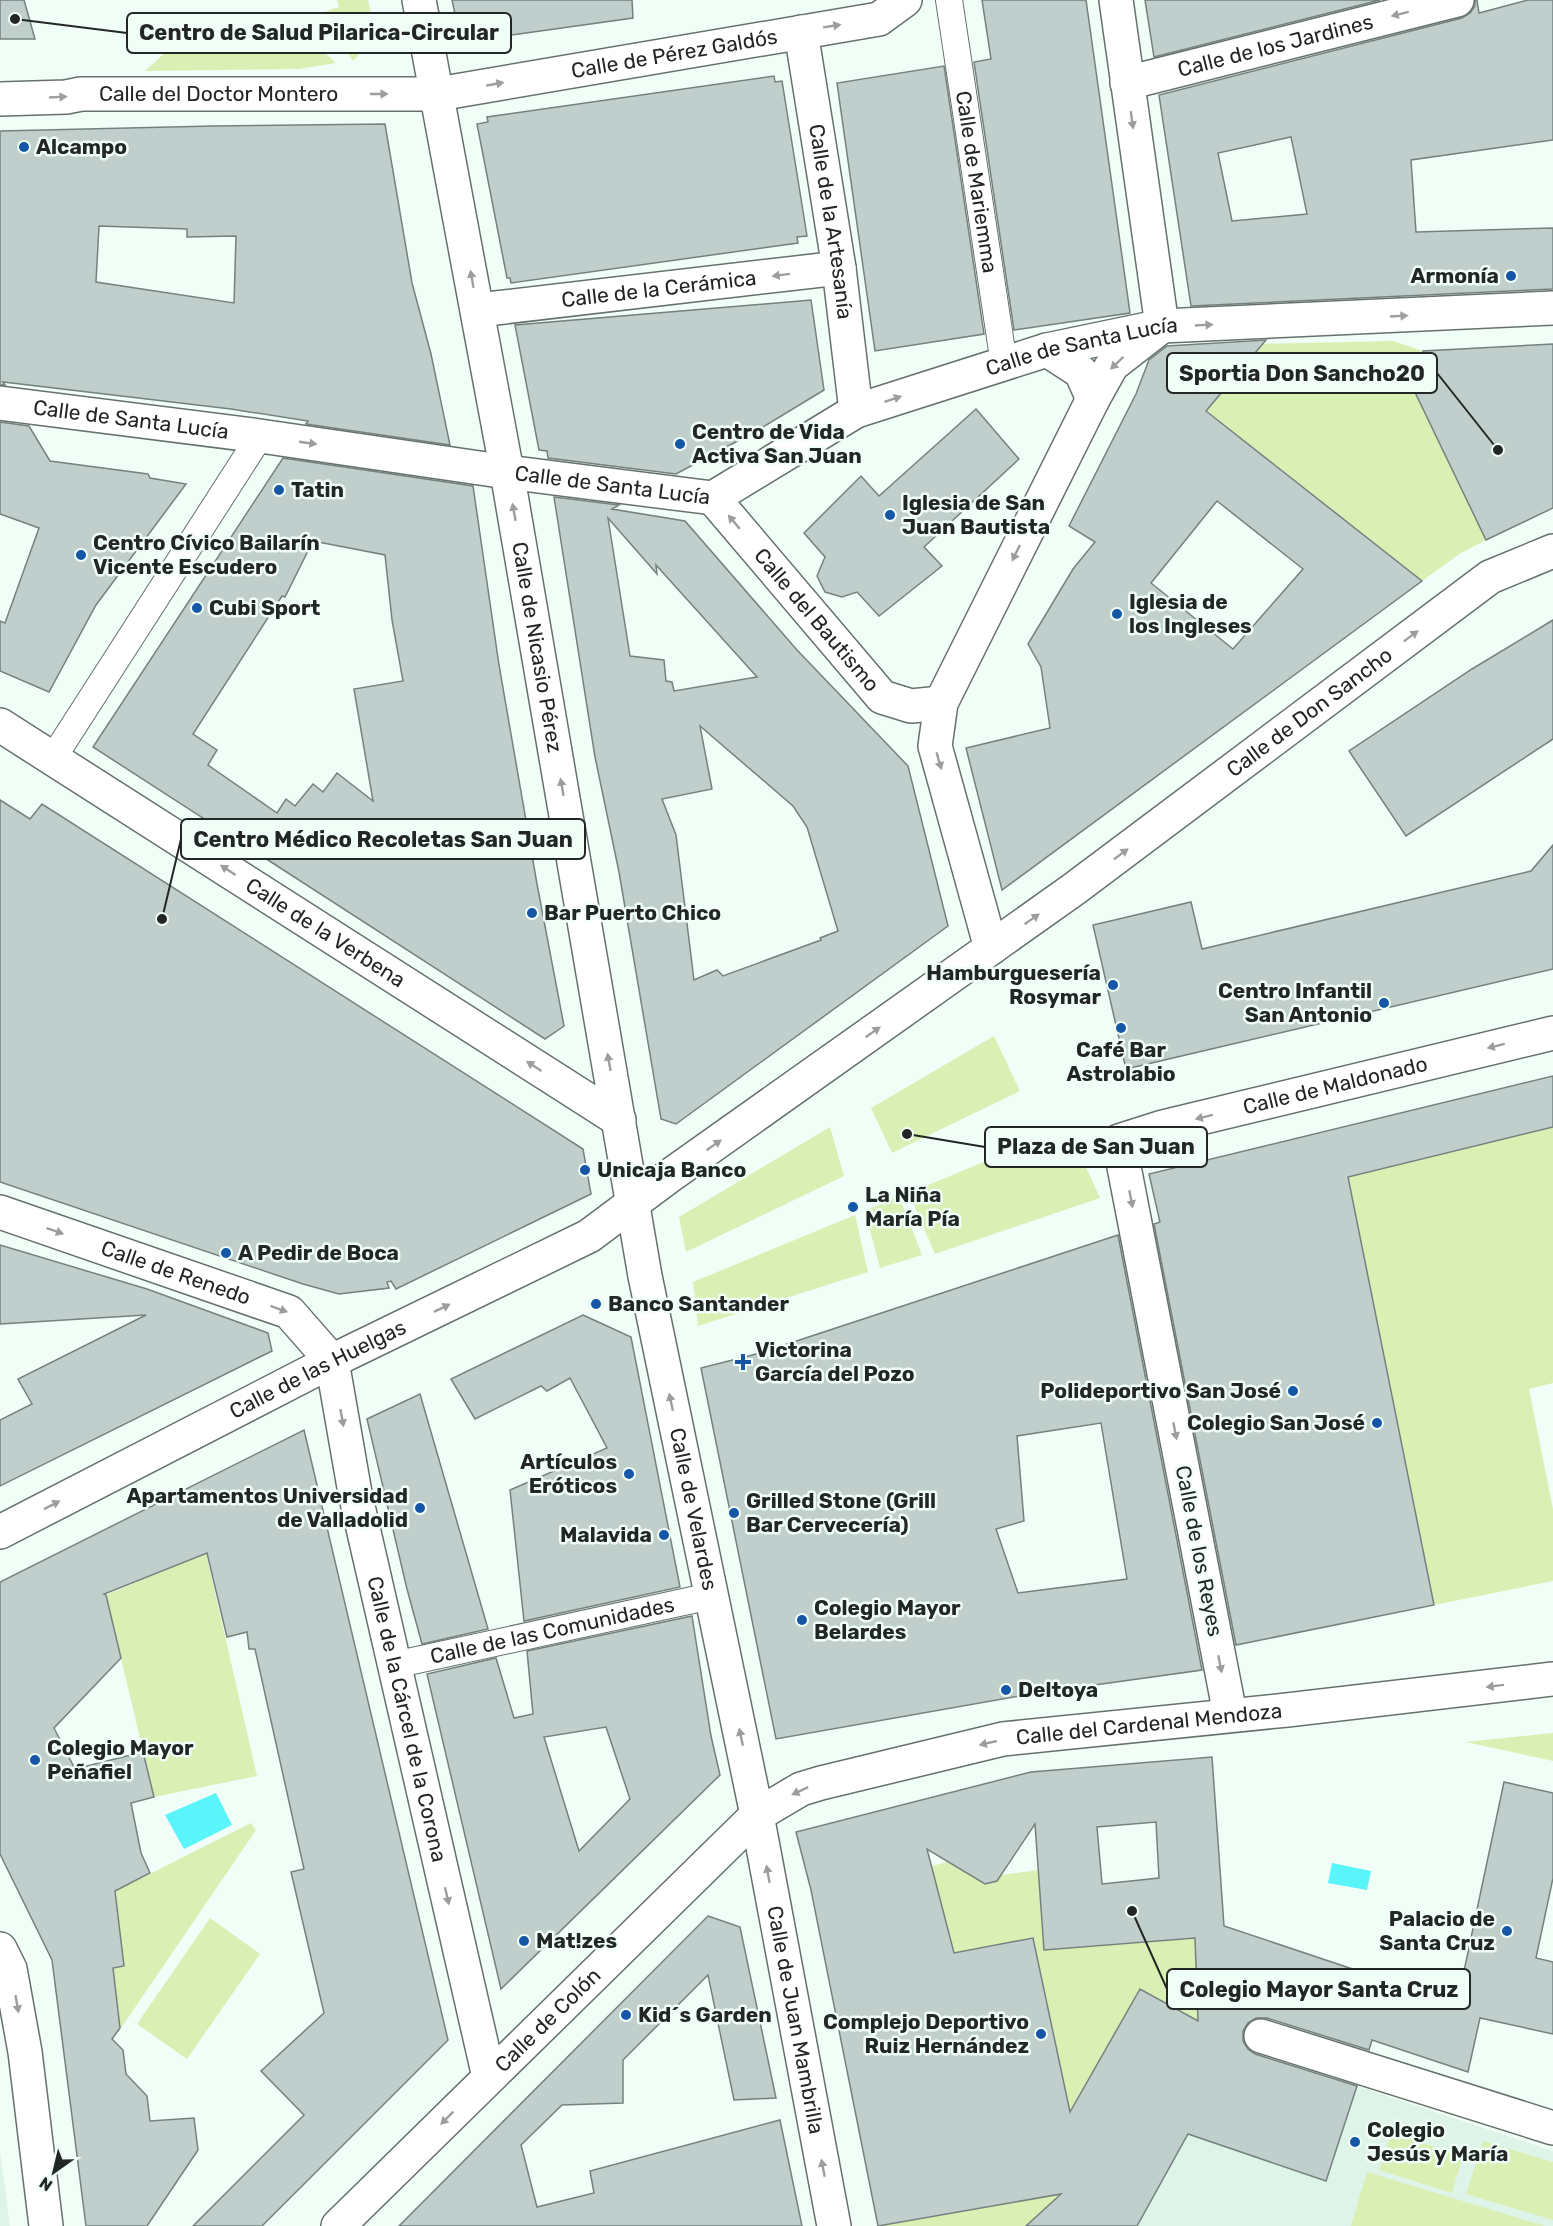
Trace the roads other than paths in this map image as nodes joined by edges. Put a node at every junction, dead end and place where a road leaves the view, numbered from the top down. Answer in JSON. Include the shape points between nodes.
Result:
{"nodes":[{"id":1,"x":419,"y":0,"type":"edge"},
{"id":2,"x":905,"y":0,"type":"edge"},
{"id":3,"x":950,"y":0,"type":"edge"},
{"id":4,"x":1116,"y":0,"type":"edge"},
{"id":5,"x":1457,"y":0,"type":"edge"},
{"id":6,"x":801,"y":32,"type":"junction"},
{"id":7,"x":1127,"y":83,"type":"junction"},
{"id":8,"x":438,"y":94,"type":"junction"},
{"id":9,"x":0,"y":99,"type":"edge"},
{"id":10,"x":839,"y":268,"type":"junction"},
{"id":11,"x":1553,"y":309,"type":"edge"},
{"id":12,"x":478,"y":310,"type":"junction"},
{"id":13,"x":1162,"y":326,"type":"junction"},
{"id":14,"x":1047,"y":350,"type":"junction"},
{"id":15,"x":1004,"y":364,"type":"junction"},
{"id":16,"x":1093,"y":399,"type":"junction"},
{"id":17,"x":0,"y":403,"type":"edge"},
{"id":18,"x":856,"y":411,"type":"junction"},
{"id":19,"x":260,"y":436,"type":"junction"},
{"id":20,"x":507,"y":472,"type":"junction"},
{"id":21,"x":713,"y":498,"type":"junction"},
{"id":22,"x":1553,"y":551,"type":"edge"},
{"id":23,"x":941,"y":703,"type":"junction"},
{"id":24,"x":0,"y":725,"type":"edge"},
{"id":25,"x":53,"y":758,"type":"junction"},
{"id":26,"x":991,"y":948,"type":"junction"},
{"id":27,"x":1553,"y":1033,"type":"edge"},
{"id":28,"x":619,"y":1120,"type":"junction"},
{"id":29,"x":1119,"y":1141,"type":"joint"},
{"id":30,"x":632,"y":1203,"type":"junction"},
{"id":31,"x":0,"y":1212,"type":"edge"},
{"id":32,"x":332,"y":1360,"type":"junction"},
{"id":33,"x":0,"y":1532,"type":"edge"},
{"id":34,"x":711,"y":1596,"type":"junction"},
{"id":35,"x":394,"y":1665,"type":"junction"},
{"id":36,"x":1553,"y":1679,"type":"edge"},
{"id":37,"x":1230,"y":1714,"type":"junction"},
{"id":38,"x":757,"y":1815,"type":"junction"},
{"id":39,"x":0,"y":1949,"type":"edge"},
{"id":40,"x":1261,"y":2036,"type":"dead end"},
{"id":41,"x":489,"y":2076,"type":"junction"},
{"id":42,"x":1553,"y":2128,"type":"edge"},
{"id":43,"x":46,"y":2226,"type":"edge"},
{"id":44,"x":338,"y":2226,"type":"edge"},
{"id":45,"x":834,"y":2226,"type":"edge"}],
"edges":[{"from":1,"to":8,"type":"street","name":"Calle de Nicasio Pérez"},
{"from":6,"to":2,"type":"street","name":"Calle de Pérez Galdós","one_way":true,"via":[[879,19]]},
{"from":3,"to":15,"type":"street","name":"Calle de Mariemma"},
{"from":4,"to":7,"type":"street"},
{"from":5,"to":7,"type":"street","name":"Calle de los Jardines","one_way":true},
{"from":8,"to":6,"type":"street","name":"Calle de Pérez Galdós","one_way":true},
{"from":6,"to":10,"type":"street","name":"Calle de la Artesanía"},
{"from":7,"to":13,"type":"street","one_way":true},
{"from":9,"to":8,"type":"street","name":"Calle del Doctor Montero","one_way":true,"via":[[81,94]]},
{"from":12,"to":8,"type":"street","name":"Calle de Nicasio Pérez","one_way":true},
{"from":10,"to":12,"type":"street","name":"Calle de la Cerámica","one_way":true},
{"from":10,"to":18,"type":"street","name":"Calle de la Artesanía"},
{"from":13,"to":11,"type":"street","name":"Calle de Santa Lucía","one_way":true},
{"from":12,"to":20,"type":"street","name":"Calle de Nicasio Pérez"},
{"from":13,"to":14,"type":"street","name":"Calle de Santa Lucía"},
{"from":13,"to":16,"type":"street","one_way":true,"via":[[1112,365]]},
{"from":14,"to":15,"type":"street","name":"Calle de Santa Lucía"},
{"from":14,"to":16,"type":"street","via":[[1081,372]]},
{"from":18,"to":15,"type":"street","name":"Calle de Santa Lucía","one_way":true},
{"from":16,"to":23,"type":"street","one_way":true},
{"from":17,"to":19,"type":"street","name":"Calle de Santa Lucía"},
{"from":18,"to":21,"type":"street","name":"Calle de Santa Lucía"},
{"from":19,"to":20,"type":"street","name":"Calle de Santa Lucía","one_way":true},
{"from":19,"to":25,"type":"street"},
{"from":20,"to":21,"type":"street","name":"Calle de Santa Lucía"},
{"from":28,"to":20,"type":"street","name":"Calle de Nicasio Pérez","one_way":true},
{"from":23,"to":21,"type":"street","name":"Calle del Bautismo","one_way":true,"via":[[911,706],[882,697]]},
{"from":26,"to":22,"type":"street","name":"Calle de Don Sancho","one_way":true,"via":[[1490,577]]},
{"from":23,"to":26,"type":"street","one_way":true,"via":[[935,746]]},
{"from":24,"to":25,"type":"street","name":"Calle de la Verbena"},
{"from":28,"to":25,"type":"street","name":"Calle de la Verbena","one_way":true},
{"from":30,"to":26,"type":"street","name":"Calle de las Huelgas","one_way":true},
{"from":27,"to":29,"type":"street","name":"Calle de Maldonado","one_way":true},
{"from":28,"to":30,"type":"street","name":"Calle de Nicasio Pérez"},
{"from":29,"to":37,"type":"street","name":"Calle de los Reyes","one_way":true},
{"from":32,"to":30,"type":"street","name":"Calle de las Huelgas","one_way":true,"via":[[589,1236]]},
{"from":34,"to":30,"type":"street","name":"Calle de Velardes","one_way":true},
{"from":31,"to":32,"type":"street","name":"Calle de Renedo","one_way":true,"via":[[289,1312]]},
{"from":33,"to":32,"type":"street","name":"Calle de las Huelgas","one_way":true},
{"from":32,"to":35,"type":"street","name":"Calle de la Cárcel de la Corona","one_way":true,"via":[[355,1493]]},
{"from":34,"to":35,"type":"street","name":"Calle de las Comunidades"},
{"from":38,"to":34,"type":"street","name":"Calle de Velardes","one_way":true},
{"from":35,"to":41,"type":"street","name":"Calle de la Cárcel de la Corona","one_way":true},
{"from":36,"to":37,"type":"street","name":"Calle del Cardenal Mendoza","one_way":true},
{"from":37,"to":38,"type":"street","name":"Calle del Cardenal Mendoza","one_way":true,"via":[[1003,1739],[801,1789]]},
{"from":38,"to":41,"type":"street","name":"Calle de Colón"},
{"from":45,"to":38,"type":"street","name":"Calle de Juan Mambrilla","one_way":true},
{"from":39,"to":43,"type":"street","one_way":true,"via":[[10,1969],[25,2052]]},
{"from":40,"to":42,"type":"street"},
{"from":41,"to":44,"type":"street","name":"Calle de Colón","one_way":true}]}
